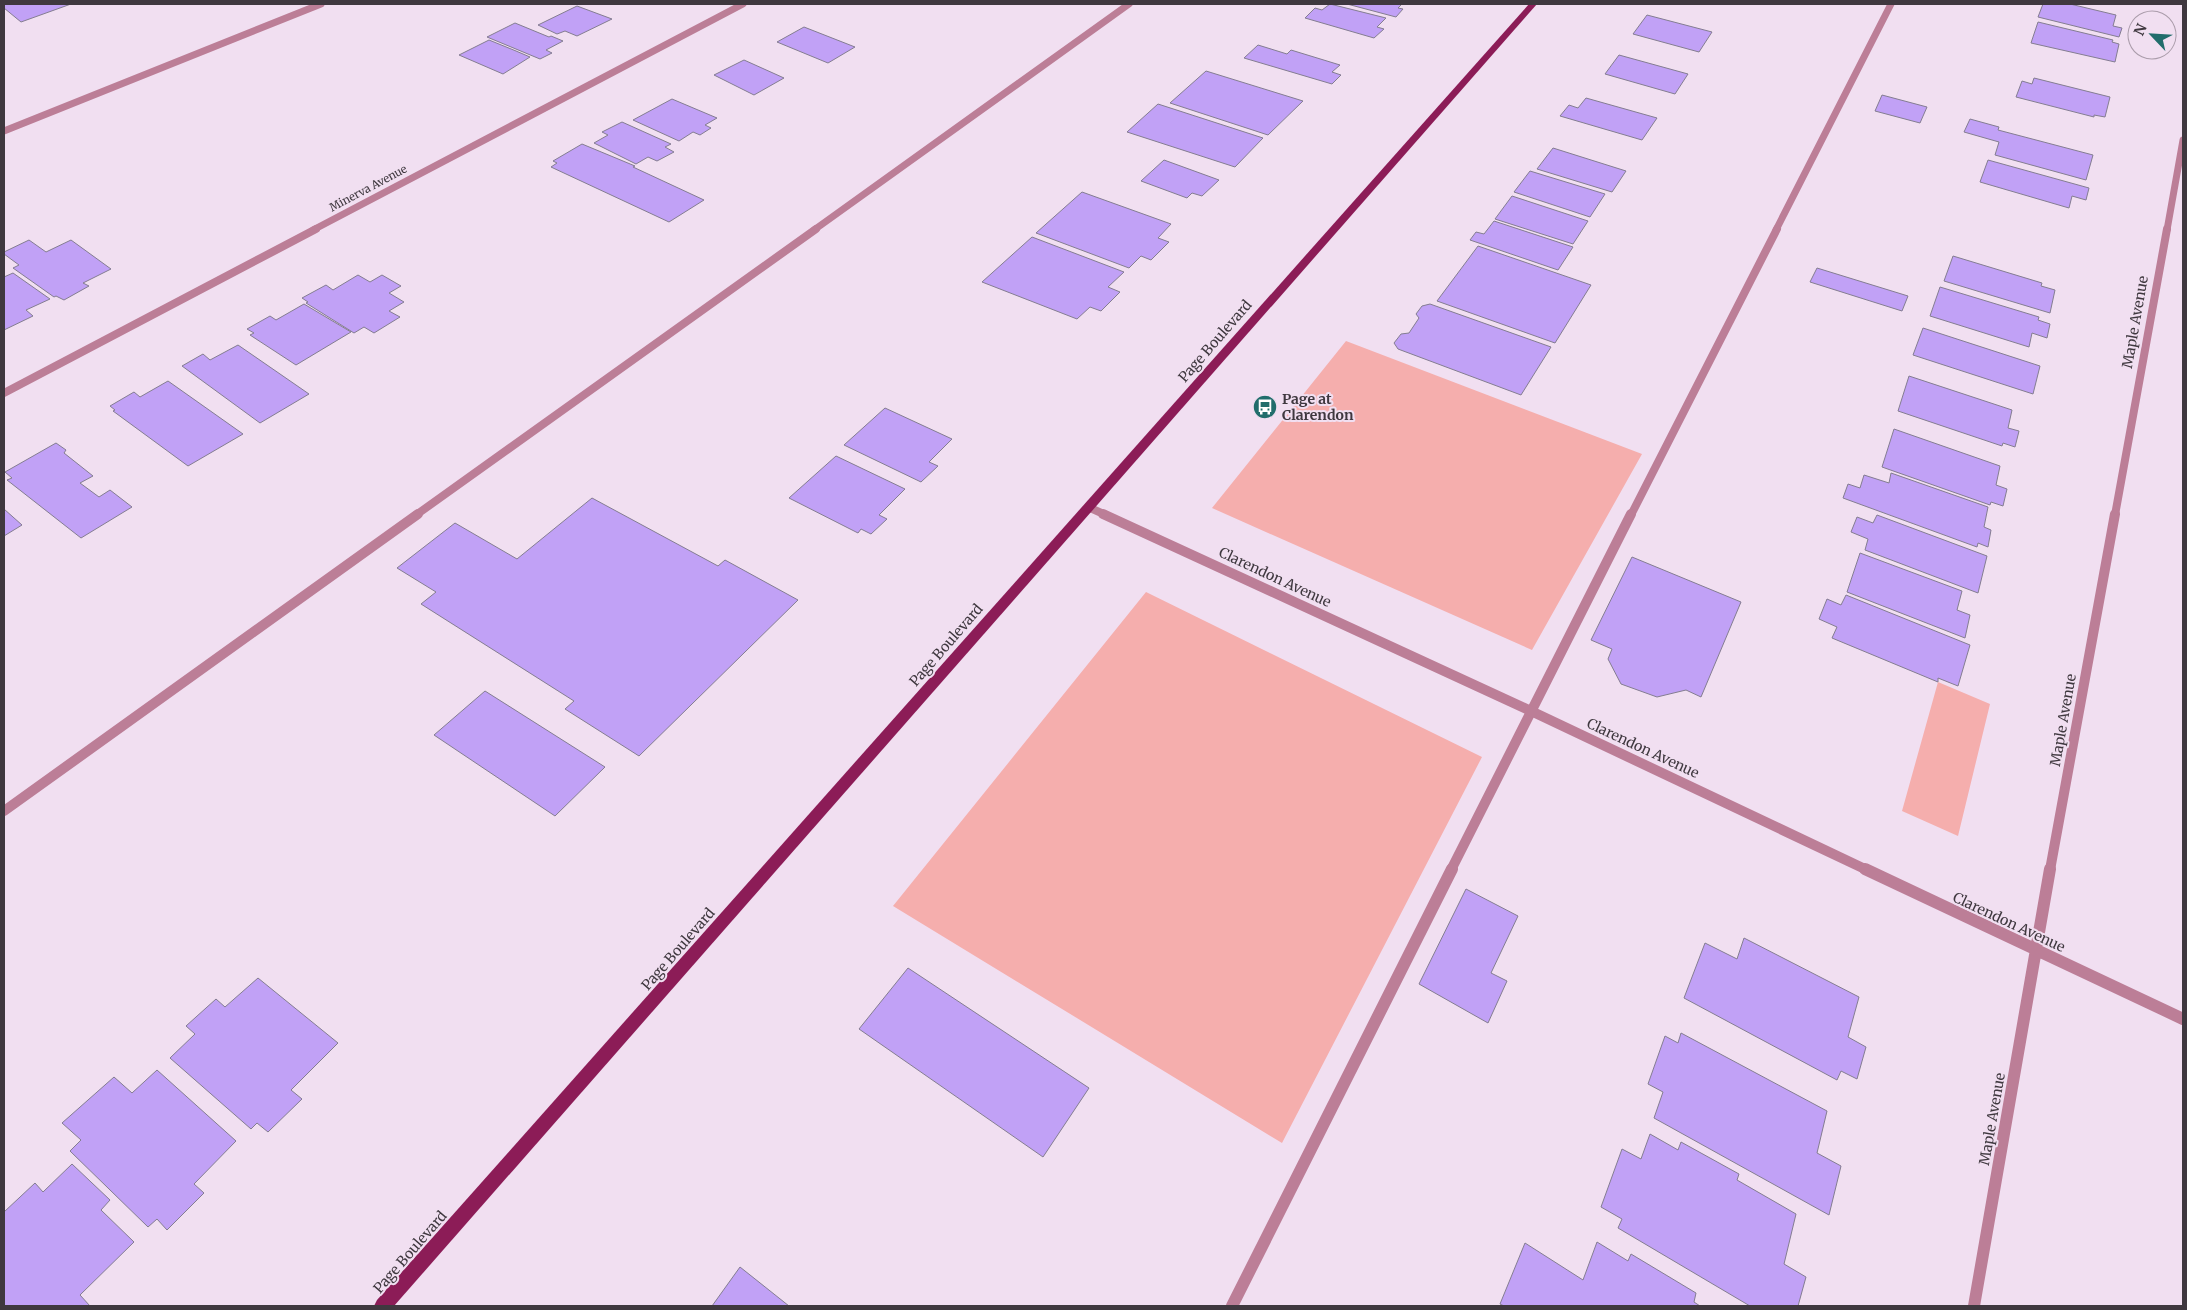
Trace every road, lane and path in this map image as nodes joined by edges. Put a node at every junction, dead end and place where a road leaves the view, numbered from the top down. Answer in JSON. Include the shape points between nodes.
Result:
{"nodes":[{"id":1,"x":322,"y":4,"type":"edge"},
{"id":2,"x":743,"y":4,"type":"edge"},
{"id":3,"x":1129,"y":4,"type":"edge"},
{"id":4,"x":1533,"y":4,"type":"edge"},
{"id":5,"x":1891,"y":4,"type":"edge"},
{"id":6,"x":4,"y":131,"type":"edge"},
{"id":7,"x":2183,"y":140,"type":"edge"},
{"id":8,"x":4,"y":393,"type":"edge"},
{"id":9,"x":1088,"y":507,"type":"junction"},
{"id":10,"x":1531,"y":711,"type":"junction"},
{"id":11,"x":4,"y":811,"type":"edge"},
{"id":12,"x":2036,"y":952,"type":"junction"},
{"id":13,"x":2183,"y":1019,"type":"edge"},
{"id":14,"x":382,"y":1306,"type":"edge"},
{"id":15,"x":1232,"y":1306,"type":"edge"},
{"id":16,"x":1974,"y":1306,"type":"edge"}],
"edges":[{"from":1,"to":6,"type":"street"},
{"from":2,"to":8,"type":"street","name":"Minerva Avenue"},
{"from":3,"to":11,"type":"street"},
{"from":4,"to":9,"type":"main road","name":"Page Boulevard"},
{"from":5,"to":10,"type":"street"},
{"from":7,"to":12,"type":"street","name":"Maple Avenue"},
{"from":9,"to":10,"type":"street","name":"Clarendon Avenue"},
{"from":9,"to":14,"type":"main road","name":"Page Boulevard"},
{"from":10,"to":12,"type":"street","name":"Clarendon Avenue"},
{"from":10,"to":15,"type":"street"},
{"from":12,"to":13,"type":"street","name":"Clarendon Avenue"},
{"from":12,"to":16,"type":"street","name":"Maple Avenue"}]}
